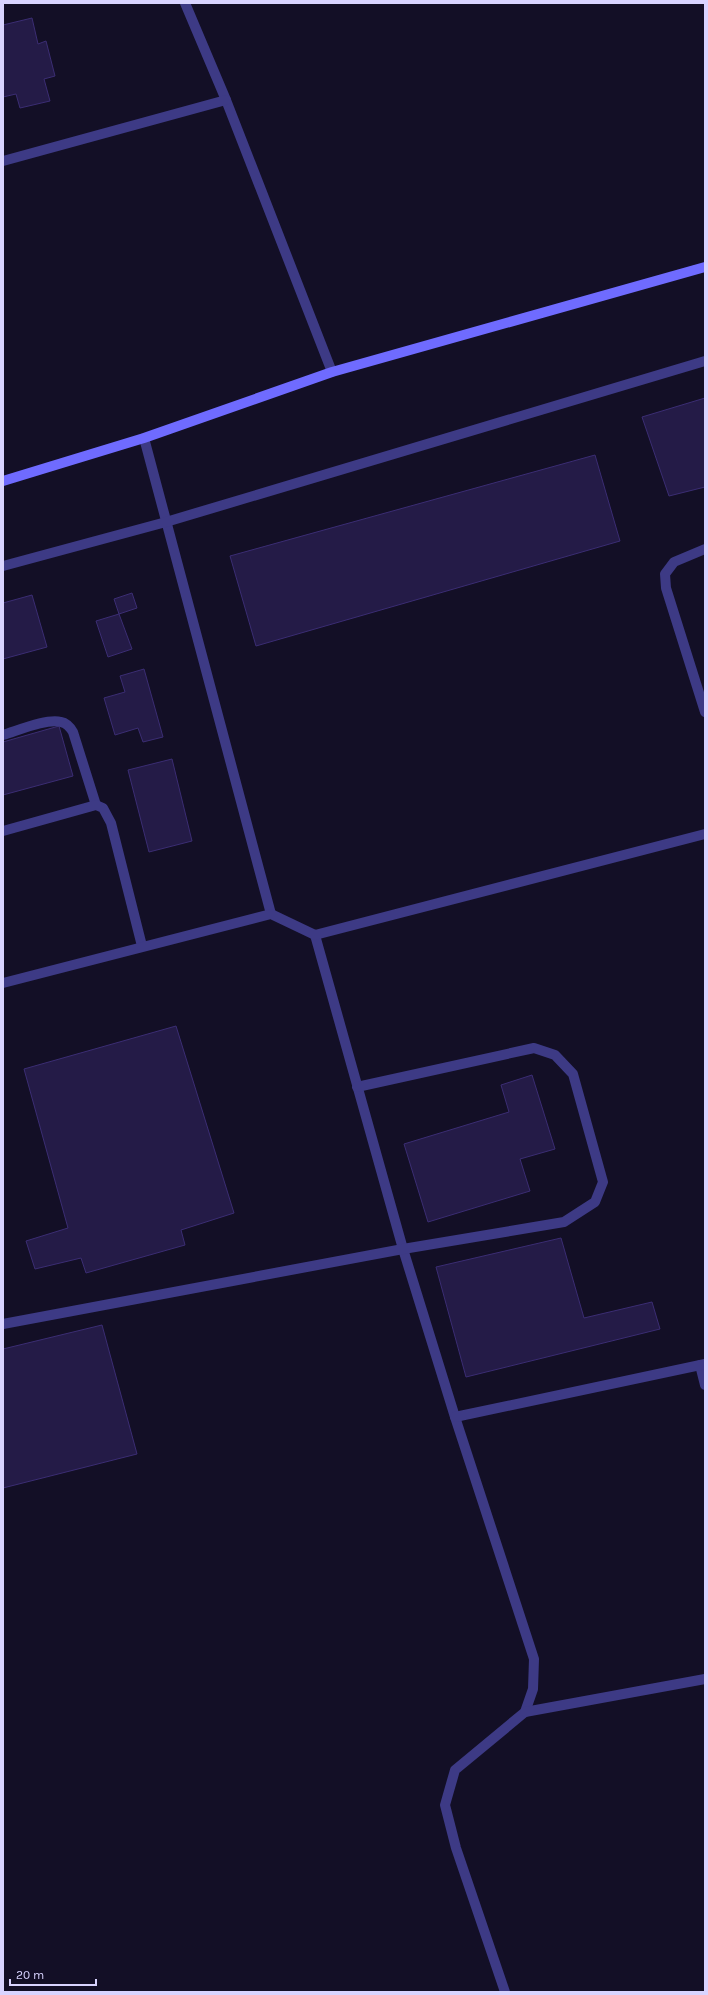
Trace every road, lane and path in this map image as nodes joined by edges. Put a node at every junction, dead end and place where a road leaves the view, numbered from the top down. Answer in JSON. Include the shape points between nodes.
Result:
{"nodes":[{"id":1,"x":185,"y":3,"type":"edge"},
{"id":2,"x":226,"y":100,"type":"junction"},
{"id":3,"x":3,"y":161,"type":"edge"},
{"id":4,"x":705,"y":267,"type":"edge"},
{"id":5,"x":705,"y":361,"type":"edge"},
{"id":6,"x":332,"y":372,"type":"junction"},
{"id":7,"x":144,"y":438,"type":"junction"},
{"id":8,"x":3,"y":481,"type":"edge"},
{"id":9,"x":166,"y":522,"type":"junction"},
{"id":10,"x":705,"y":549,"type":"edge"},
{"id":11,"x":3,"y":566,"type":"edge"},
{"id":12,"x":705,"y":712,"type":"edge"},
{"id":13,"x":3,"y":735,"type":"edge"},
{"id":14,"x":96,"y":805,"type":"junction"},
{"id":15,"x":3,"y":831,"type":"edge"},
{"id":16,"x":705,"y":834,"type":"edge"},
{"id":17,"x":270,"y":914,"type":"junction"},
{"id":18,"x":315,"y":935,"type":"junction"},
{"id":19,"x":142,"y":946,"type":"junction"},
{"id":20,"x":3,"y":983,"type":"edge"},
{"id":21,"x":356,"y":1087,"type":"junction"},
{"id":22,"x":403,"y":1249,"type":"junction"},
{"id":23,"x":3,"y":1324,"type":"edge"},
{"id":24,"x":703,"y":1365,"type":"edge"},
{"id":25,"x":705,"y":1385,"type":"edge"},
{"id":26,"x":455,"y":1418,"type":"junction"},
{"id":27,"x":705,"y":1679,"type":"edge"},
{"id":28,"x":525,"y":1712,"type":"junction"},
{"id":29,"x":505,"y":1992,"type":"edge"}],
"edges":[{"from":1,"to":2,"type":"street"},
{"from":2,"to":3,"type":"street"},
{"from":2,"to":6,"type":"street"},
{"from":4,"to":6,"type":"main road"},
{"from":5,"to":9,"type":"street"},
{"from":6,"to":7,"type":"main road"},
{"from":7,"to":8,"type":"main road"},
{"from":7,"to":9,"type":"street"},
{"from":9,"to":11,"type":"street"},
{"from":9,"to":17,"type":"street"},
{"from":10,"to":12,"type":"street","via":[[674,562],[665,574],[666,588]]},
{"from":13,"to":14,"type":"street","via":[[52,721],[69,725]]},
{"from":14,"to":15,"type":"street"},
{"from":14,"to":19,"type":"street","via":[[103,808],[111,823]]},
{"from":16,"to":18,"type":"street"},
{"from":17,"to":18,"type":"street"},
{"from":17,"to":19,"type":"street"},
{"from":18,"to":21,"type":"street"},
{"from":19,"to":20,"type":"street"},
{"from":21,"to":22,"type":"street"},
{"from":21,"to":22,"type":"street","via":[[534,1048],[555,1055],[573,1074],[604,1182],[595,1202],[564,1222]]},
{"from":22,"to":23,"type":"street"},
{"from":22,"to":26,"type":"street"},
{"from":24,"to":25,"type":"street"},
{"from":24,"to":26,"type":"street"},
{"from":26,"to":28,"type":"street","via":[[534,1659],[533,1689]]},
{"from":27,"to":28,"type":"street"},
{"from":28,"to":29,"type":"street","via":[[455,1770],[445,1805],[456,1848]]}]}
